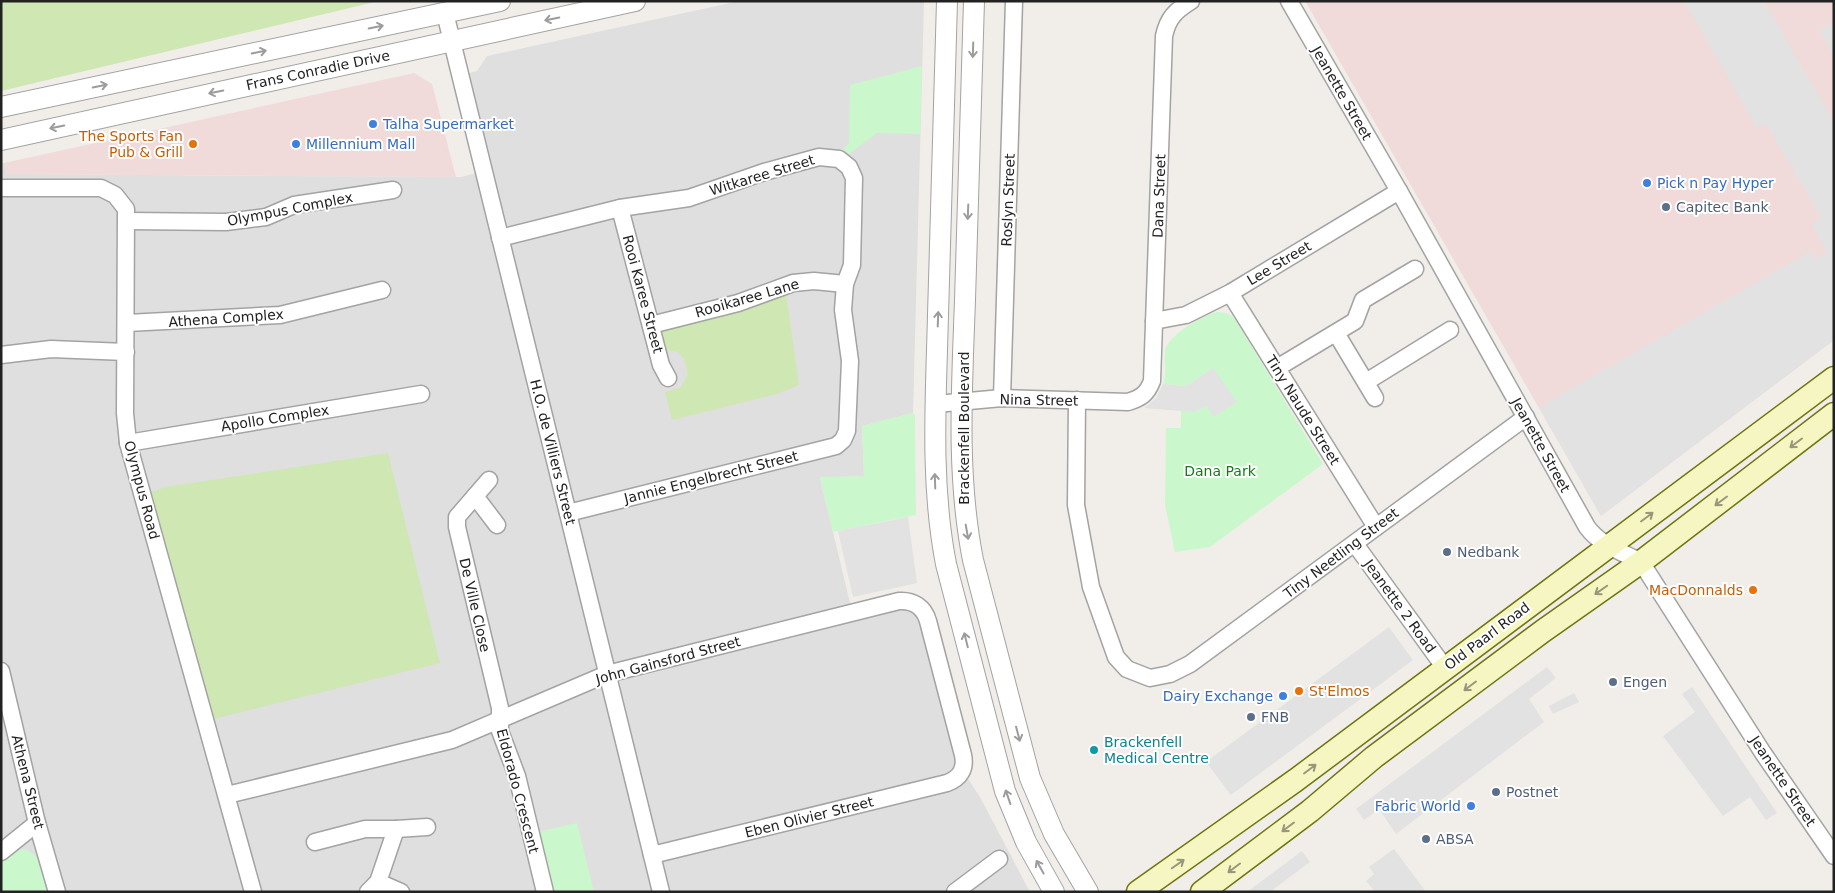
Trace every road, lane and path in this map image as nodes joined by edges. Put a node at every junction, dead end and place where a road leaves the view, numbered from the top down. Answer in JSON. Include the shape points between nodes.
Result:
{"nodes":[{"id":1,"x":500,"y":1,"type":"edge"},
{"id":2,"x":635,"y":1,"type":"edge"},
{"id":3,"x":947,"y":1,"type":"edge"},
{"id":4,"x":974,"y":1,"type":"edge"},
{"id":5,"x":1014,"y":1,"type":"edge"},
{"id":6,"x":1191,"y":1,"type":"edge"},
{"id":7,"x":1289,"y":1,"type":"edge"},
{"id":8,"x":445,"y":13,"type":"junction"},
{"id":9,"x":452,"y":41,"type":"junction"},
{"id":10,"x":1,"y":108,"type":"edge"},
{"id":11,"x":1,"y":140,"type":"edge"},
{"id":12,"x":1,"y":188,"type":"edge"},
{"id":13,"x":393,"y":190,"type":"dead end"},
{"id":14,"x":1399,"y":191,"type":"junction"},
{"id":15,"x":620,"y":208,"type":"junction"},
{"id":16,"x":128,"y":221,"type":"junction"},
{"id":17,"x":500,"y":238,"type":"junction"},
{"id":18,"x":1415,"y":269,"type":"dead end"},
{"id":19,"x":845,"y":284,"type":"junction"},
{"id":20,"x":382,"y":290,"type":"dead end"},
{"id":21,"x":1230,"y":293,"type":"junction"},
{"id":22,"x":1154,"y":321,"type":"junction"},
{"id":23,"x":126,"y":323,"type":"junction"},
{"id":24,"x":651,"y":325,"type":"junction"},
{"id":25,"x":1450,"y":330,"type":"dead end"},
{"id":26,"x":1336,"y":333,"type":"junction"},
{"id":27,"x":126,"y":352,"type":"junction"},
{"id":28,"x":1,"y":355,"type":"edge"},
{"id":29,"x":1277,"y":368,"type":"junction"},
{"id":30,"x":668,"y":378,"type":"dead end"},
{"id":31,"x":1832,"y":378,"type":"edge"},
{"id":32,"x":1366,"y":382,"type":"junction"},
{"id":33,"x":421,"y":394,"type":"dead end"},
{"id":34,"x":1002,"y":398,"type":"junction"},
{"id":35,"x":1141,"y":398,"type":"joint"},
{"id":36,"x":1376,"y":398,"type":"dead end"},
{"id":37,"x":962,"y":400,"type":"junction"},
{"id":38,"x":1078,"y":400,"type":"junction"},
{"id":39,"x":936,"y":404,"type":"junction"},
{"id":40,"x":1834,"y":414,"type":"edge"},
{"id":41,"x":1526,"y":417,"type":"junction"},
{"id":42,"x":847,"y":431,"type":"joint"},
{"id":43,"x":128,"y":443,"type":"junction"},
{"id":44,"x":489,"y":480,"type":"dead end"},
{"id":45,"x":475,"y":496,"type":"junction"},
{"id":46,"x":568,"y":512,"type":"junction"},
{"id":47,"x":497,"y":526,"type":"dead end"},
{"id":48,"x":1376,"y":527,"type":"junction"},
{"id":49,"x":1355,"y":544,"type":"junction"},
{"id":50,"x":1608,"y":546,"type":"junction"},
{"id":51,"x":1641,"y":562,"type":"junction"},
{"id":52,"x":1445,"y":668,"type":"junction"},
{"id":53,"x":1,"y":671,"type":"edge"},
{"id":54,"x":607,"y":674,"type":"junction"},
{"id":55,"x":500,"y":720,"type":"junction"},
{"id":56,"x":962,"y":772,"type":"joint"},
{"id":57,"x":226,"y":795,"type":"junction"},
{"id":58,"x":37,"y":822,"type":"junction"},
{"id":59,"x":427,"y":827,"type":"dead end"},
{"id":60,"x":396,"y":829,"type":"junction"},
{"id":61,"x":315,"y":842,"type":"dead end"},
{"id":62,"x":1,"y":852,"type":"edge"},
{"id":63,"x":652,"y":855,"type":"junction"},
{"id":64,"x":1834,"y":856,"type":"edge"},
{"id":65,"x":999,"y":859,"type":"dead end"},
{"id":66,"x":373,"y":887,"type":"edge"},
{"id":67,"x":249,"y":891,"type":"edge"},
{"id":68,"x":57,"y":892,"type":"edge"},
{"id":69,"x":401,"y":892,"type":"edge"},
{"id":70,"x":545,"y":892,"type":"edge"},
{"id":71,"x":661,"y":892,"type":"edge"},
{"id":72,"x":955,"y":892,"type":"edge"},
{"id":73,"x":1054,"y":892,"type":"edge"},
{"id":74,"x":1088,"y":892,"type":"edge"},
{"id":75,"x":1138,"y":892,"type":"edge"},
{"id":76,"x":1202,"y":892,"type":"edge"}],
"edges":[{"from":1,"to":8,"type":"street"},
{"from":2,"to":9,"type":"street","name":"Frans Conradie Drive","one_way":true},
{"from":39,"to":3,"type":"street","name":"Brackenfell Boulevard","one_way":true},
{"from":4,"to":37,"type":"street","name":"Brackenfell Boulevard","one_way":true},
{"from":5,"to":34,"type":"street","name":"Roslyn Street"},
{"from":6,"to":22,"type":"street","name":"Dana Street","via":[[1168,21],[1164,36]]},
{"from":7,"to":14,"type":"street","name":"Jeanette Street"},
{"from":8,"to":9,"type":"street","name":"H.O. de Villiers Street"},
{"from":10,"to":8,"type":"street","one_way":true},
{"from":9,"to":11,"type":"street","name":"Frans Conradie Drive","one_way":true},
{"from":9,"to":17,"type":"street","name":"H.O. de Villiers Street"},
{"from":12,"to":16,"type":"street","name":"Olympus Road","via":[[100,188],[120,199]]},
{"from":13,"to":16,"type":"street","name":"Olympus Complex","via":[[294,205],[266,217],[226,222]]},
{"from":14,"to":21,"type":"street","name":"Lee Street"},
{"from":14,"to":41,"type":"street","name":"Jeanette Street"},
{"from":15,"to":17,"type":"street","name":"Witkaree Street"},
{"from":15,"to":19,"type":"street","name":"Witkaree Street","via":[[689,198],[819,157],[840,159],[852,172],[855,184],[852,265]]},
{"from":15,"to":24,"type":"street","name":"Rooi Karee Street"},
{"from":16,"to":23,"type":"street","name":"Olympus Road"},
{"from":17,"to":46,"type":"street","name":"H.O. de Villiers Street"},
{"from":18,"to":26,"type":"street","via":[[1363,300],[1355,322]]},
{"from":19,"to":24,"type":"street","name":"Rooikaree Lane","via":[[793,283],[738,303]]},
{"from":19,"to":42,"type":"street","name":"Witkaree Street","via":[[843,310],[850,361]]},
{"from":20,"to":23,"type":"street","name":"Athena Complex","via":[[280,315]]},
{"from":21,"to":22,"type":"street","name":"Lee Street","via":[[1186,315]]},
{"from":21,"to":29,"type":"street","name":"Tiny Naude Street"},
{"from":22,"to":35,"type":"street","name":"Dana Street","via":[[1152,381]]},
{"from":23,"to":27,"type":"street","name":"Olympus Road"},
{"from":24,"to":30,"type":"street","name":"Rooi Karee Street","via":[[661,365]]},
{"from":25,"to":32,"type":"street"},
{"from":26,"to":29,"type":"street"},
{"from":26,"to":32,"type":"street"},
{"from":27,"to":28,"type":"street","via":[[51,349]]},
{"from":27,"to":43,"type":"street","name":"Olympus Road"},
{"from":29,"to":48,"type":"street","name":"Tiny Naude Street"},
{"from":50,"to":31,"type":"main road","name":"Old Paarl Road","one_way":true},
{"from":32,"to":36,"type":"street"},
{"from":33,"to":43,"type":"street","name":"Apollo Complex"},
{"from":34,"to":37,"type":"street","name":"Nina Street"},
{"from":34,"to":38,"type":"street","name":"Nina Street"},
{"from":35,"to":38,"type":"street","name":"Nina Street","via":[[1128,402]]},
{"from":37,"to":39,"type":"street","name":"Nina Street"},
{"from":37,"to":74,"type":"street","name":"Brackenfell Boulevard","one_way":true,"via":[[963,498],[975,569],[1032,785],[1054,834]]},
{"from":38,"to":49,"type":"street","name":"Tiny Neetling Street","via":[[1076,506],[1091,587],[1116,657],[1127,670],[1150,678],[1170,674],[1190,664]]},
{"from":73,"to":39,"type":"street","name":"Brackenfell Boulevard","one_way":true,"via":[[1026,842],[1005,791],[946,564],[936,497]]},
{"from":40,"to":51,"type":"main road","one_way":true},
{"from":41,"to":48,"type":"street","name":"Tiny Neetling Street"},
{"from":41,"to":50,"type":"street","name":"Jeanette Street","via":[[1587,527]]},
{"from":42,"to":46,"type":"street","name":"Jannie Engelbrecht Street","via":[[836,446]]},
{"from":43,"to":57,"type":"street","name":"Olympus Road"},
{"from":44,"to":45,"type":"street","name":"De Ville Close"},
{"from":45,"to":47,"type":"street"},
{"from":45,"to":55,"type":"street","name":"De Ville Close","via":[[458,517],[457,527],[500,708]]},
{"from":46,"to":54,"type":"street","name":"H.O. de Villiers Street"},
{"from":48,"to":49,"type":"street","name":"Tiny Neetling Street"},
{"from":49,"to":52,"type":"street","name":"Jeanette 2 Road"},
{"from":50,"to":51,"type":"street","name":"Jeanette Street"},
{"from":50,"to":52,"type":"main road","name":"Old Paarl Road"},
{"from":51,"to":64,"type":"street","name":"Jeanette Street","via":[[1763,753]]},
{"from":51,"to":76,"type":"main road","one_way":true,"via":[[1382,752]]},
{"from":75,"to":52,"type":"main road","name":"Old Paarl Road","one_way":true,"via":[[1296,780]]},
{"from":53,"to":58,"type":"street","name":"Athena Street"},
{"from":54,"to":55,"type":"street","name":"John Gainsford Street"},
{"from":54,"to":56,"type":"street","name":"John Gainsford Street","via":[[899,601],[910,602],[920,607],[926,616],[964,755]]},
{"from":54,"to":63,"type":"street","name":"H.O. de Villiers Street"},
{"from":55,"to":57,"type":"street","name":"John Gainsford Street","via":[[452,740]]},
{"from":55,"to":70,"type":"street","name":"Eldorado Crescent","via":[[500,731],[517,776]]},
{"from":56,"to":63,"type":"street","name":"Eben Olivier Street","via":[[947,783]]},
{"from":57,"to":67,"type":"street","name":"Olympus Road"},
{"from":58,"to":62,"type":"street"},
{"from":58,"to":68,"type":"street","name":"Athena Street"},
{"from":59,"to":60,"type":"street"},
{"from":60,"to":61,"type":"street","via":[[365,829]]},
{"from":60,"to":66,"type":"street"},
{"from":63,"to":71,"type":"street","name":"H.O. de Villiers Street"},
{"from":65,"to":72,"type":"street"},
{"from":66,"to":69,"type":"street"}]}
